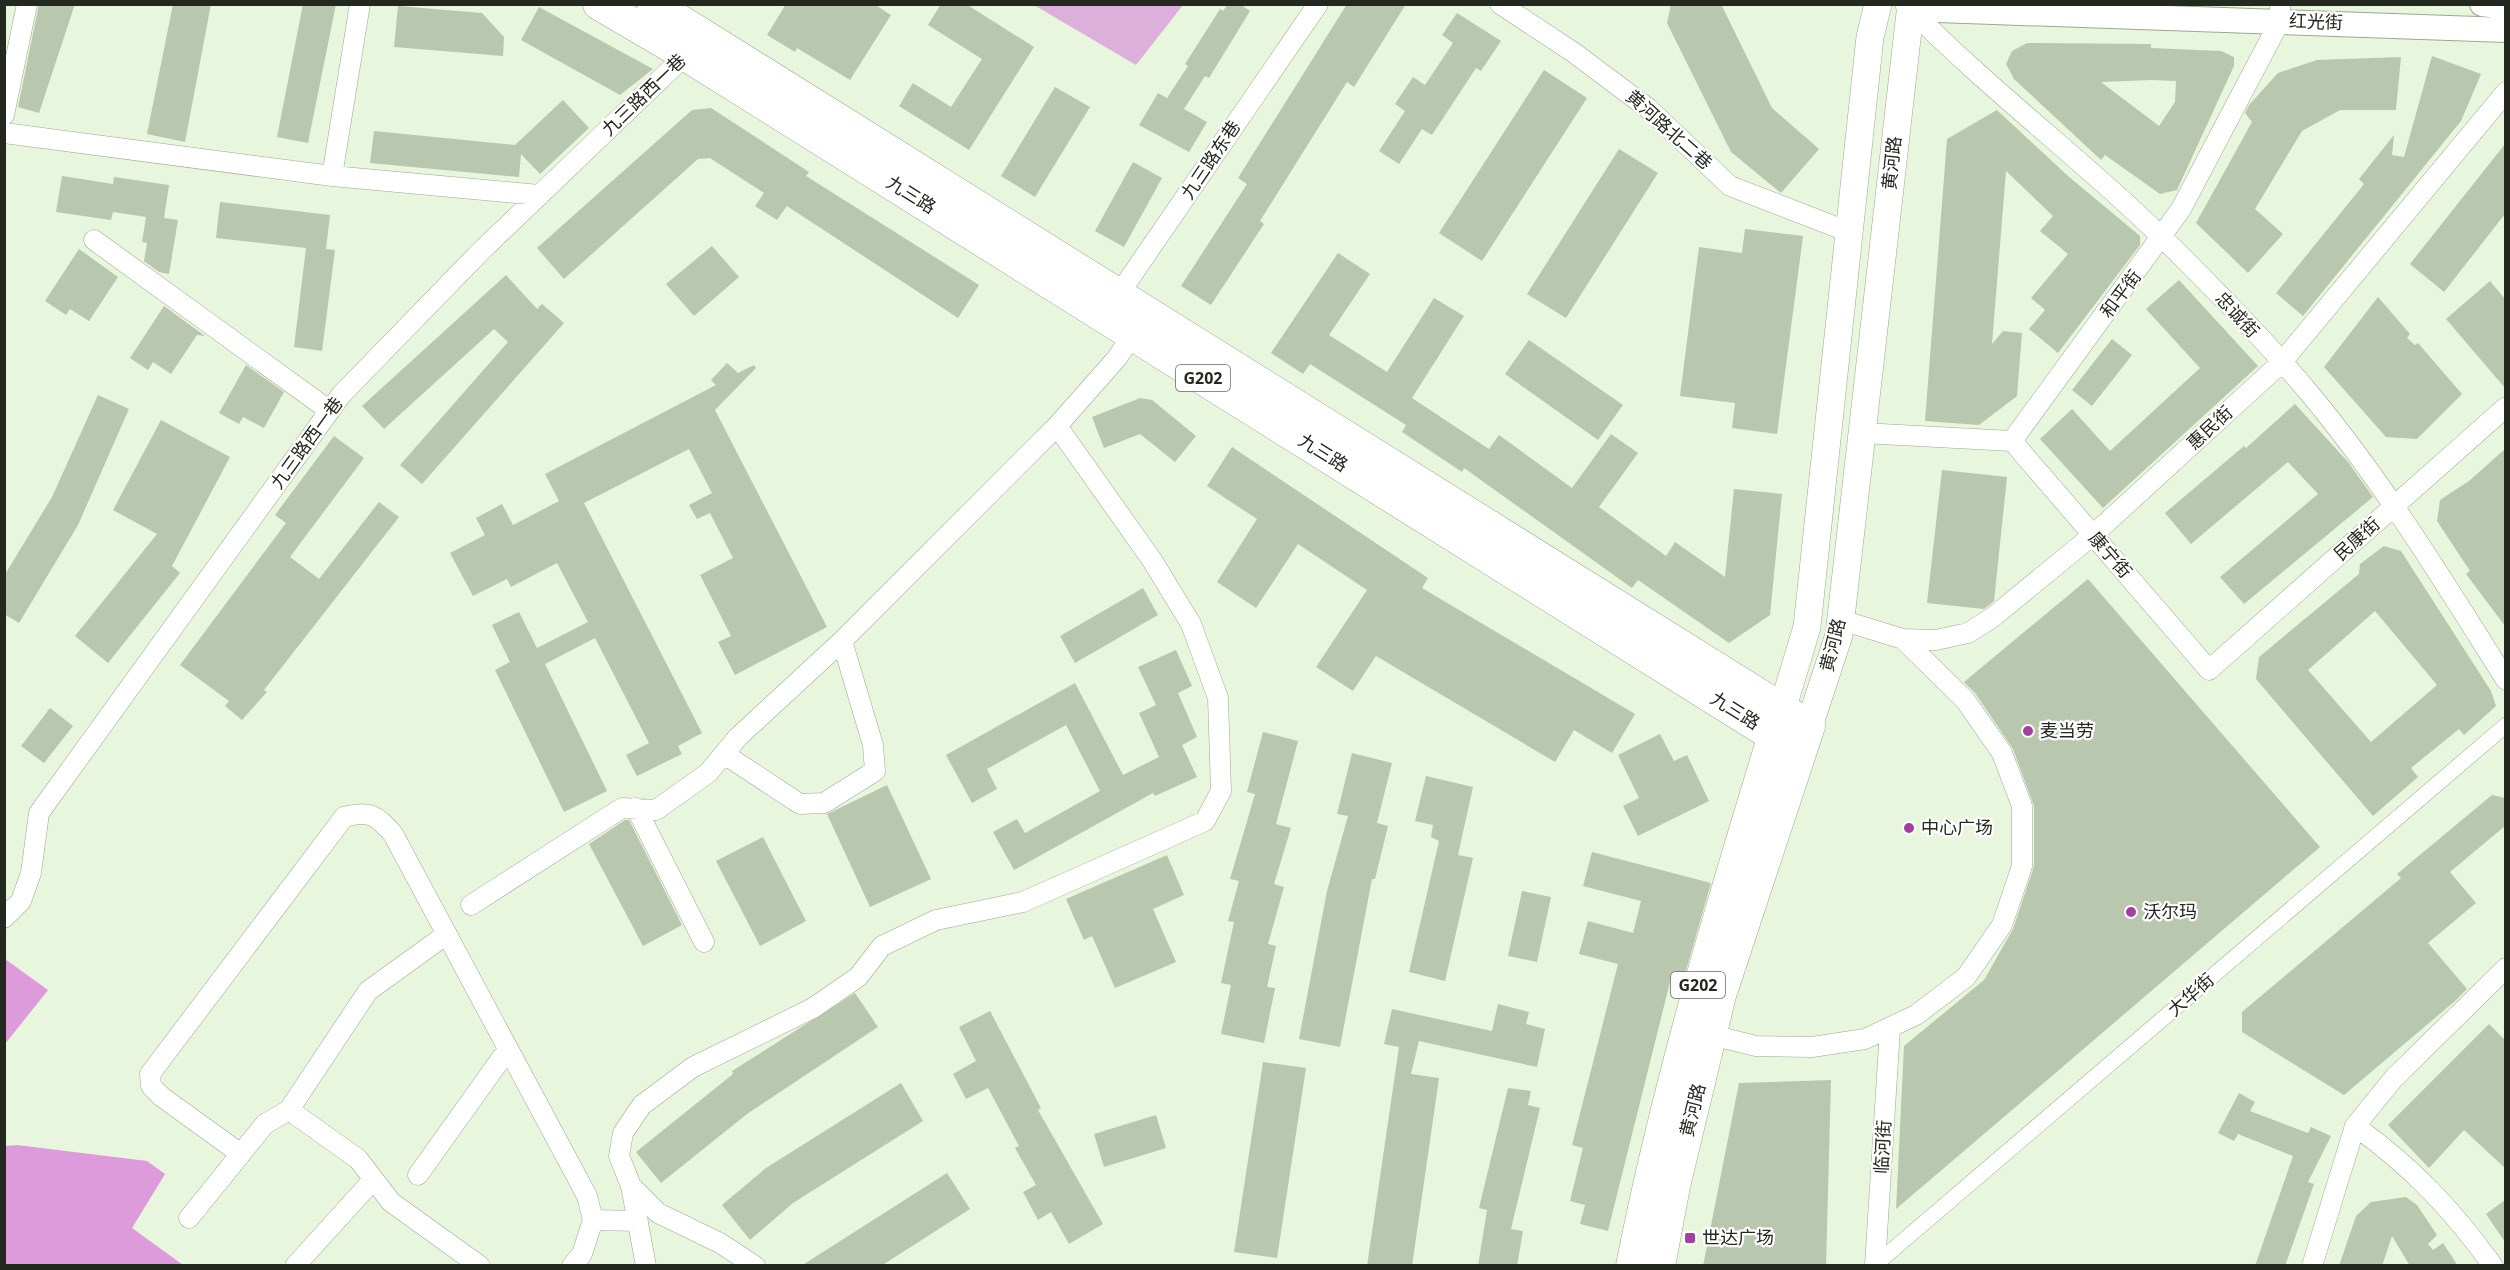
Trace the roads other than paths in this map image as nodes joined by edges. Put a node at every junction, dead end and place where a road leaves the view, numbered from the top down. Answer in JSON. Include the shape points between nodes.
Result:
{"nodes":[{"id":1,"x":27,"y":4,"type":"edge"},
{"id":2,"x":360,"y":4,"type":"edge"},
{"id":3,"x":599,"y":4,"type":"edge"},
{"id":4,"x":654,"y":4,"type":"edge"},
{"id":5,"x":1318,"y":4,"type":"edge"},
{"id":6,"x":1500,"y":4,"type":"edge"},
{"id":7,"x":2482,"y":4,"type":"edge"},
{"id":8,"x":1875,"y":6,"type":"edge"},
{"id":9,"x":1909,"y":6,"type":"edge"},
{"id":10,"x":2505,"y":7,"type":"edge"},
{"id":11,"x":2280,"y":13,"type":"edge"},
{"id":12,"x":2505,"y":30,"type":"edge"},
{"id":13,"x":696,"y":46,"type":"junction"},
{"id":14,"x":2505,"y":92,"type":"edge"},
{"id":15,"x":4,"y":115,"type":"edge"},
{"id":16,"x":4,"y":132,"type":"edge"},
{"id":17,"x":332,"y":176,"type":"junction"},
{"id":18,"x":539,"y":195,"type":"junction"},
{"id":19,"x":1849,"y":232,"type":"junction"},
{"id":20,"x":2162,"y":237,"type":"junction"},
{"id":21,"x":94,"y":240,"type":"dead end"},
{"id":22,"x":1111,"y":306,"type":"junction"},
{"id":23,"x":1140,"y":324,"type":"junction"},
{"id":24,"x":2282,"y":363,"type":"junction"},
{"id":25,"x":2505,"y":407,"type":"edge"},
{"id":26,"x":330,"y":411,"type":"junction"},
{"id":27,"x":1057,"y":426,"type":"junction"},
{"id":28,"x":1862,"y":433,"type":"junction"},
{"id":29,"x":2012,"y":441,"type":"junction"},
{"id":30,"x":2394,"y":506,"type":"junction"},
{"id":31,"x":2093,"y":535,"type":"junction"},
{"id":32,"x":1841,"y":620,"type":"junction"},
{"id":33,"x":1903,"y":639,"type":"junction"},
{"id":34,"x":842,"y":641,"type":"junction"},
{"id":35,"x":2209,"y":670,"type":"joint"},
{"id":36,"x":2505,"y":680,"type":"edge"},
{"id":37,"x":1778,"y":722,"type":"junction"},
{"id":38,"x":2505,"y":725,"type":"edge"},
{"id":39,"x":1809,"y":726,"type":"junction"},
{"id":40,"x":724,"y":754,"type":"junction"},
{"id":41,"x":636,"y":808,"type":"junction"},
{"id":42,"x":471,"y":905,"type":"dead end"},
{"id":43,"x":4,"y":918,"type":"edge"},
{"id":44,"x":447,"y":934,"type":"junction"},
{"id":45,"x":704,"y":942,"type":"dead end"},
{"id":46,"x":2505,"y":968,"type":"edge"},
{"id":47,"x":1890,"y":1028,"type":"junction"},
{"id":48,"x":1711,"y":1035,"type":"junction"},
{"id":49,"x":508,"y":1049,"type":"junction"},
{"id":50,"x":289,"y":1110,"type":"junction"},
{"id":51,"x":2355,"y":1126,"type":"junction"},
{"id":52,"x":241,"y":1154,"type":"junction"},
{"id":53,"x":418,"y":1175,"type":"dead end"},
{"id":54,"x":373,"y":1180,"type":"junction"},
{"id":55,"x":631,"y":1186,"type":"junction"},
{"id":56,"x":189,"y":1218,"type":"dead end"},
{"id":57,"x":593,"y":1220,"type":"junction"},
{"id":58,"x":638,"y":1221,"type":"junction"},
{"id":59,"x":1875,"y":1265,"type":"edge"},
{"id":60,"x":295,"y":1266,"type":"edge"},
{"id":61,"x":480,"y":1266,"type":"edge"},
{"id":62,"x":572,"y":1266,"type":"edge"},
{"id":63,"x":646,"y":1266,"type":"edge"},
{"id":64,"x":755,"y":1266,"type":"edge"},
{"id":65,"x":1632,"y":1266,"type":"edge"},
{"id":66,"x":1659,"y":1266,"type":"edge"},
{"id":67,"x":2312,"y":1266,"type":"edge"},
{"id":68,"x":2493,"y":1266,"type":"edge"}],
"edges":[{"from":1,"to":15,"type":"street"},
{"from":2,"to":17,"type":"street"},
{"from":3,"to":13,"type":"highway","name":"九三路","number":"G202"},
{"from":4,"to":13,"type":"highway","name":"九三路","number":"G202"},
{"from":5,"to":22,"type":"street","name":"九三路东巷"},
{"from":6,"to":19,"type":"street","name":"黄河路北二巷","via":[[1649,109],[1730,186]]},
{"from":7,"to":10,"type":"street"},
{"from":8,"to":9,"type":"main road"},
{"from":8,"to":19,"type":"main road","name":"黄河路"},
{"from":9,"to":11,"type":"street","name":"红光街"},
{"from":9,"to":20,"type":"street","name":"忠诚街","via":[[1943,43]]},
{"from":9,"to":28,"type":"main road","name":"黄河路"},
{"from":11,"to":12,"type":"street","name":"红光街"},
{"from":11,"to":20,"type":"street","name":"和平街","via":[[2181,208]]},
{"from":13,"to":18,"type":"street","name":"九三路西一巷"},
{"from":13,"to":22,"type":"highway","name":"九三路","number":"G202"},
{"from":14,"to":24,"type":"street","name":"惠民街"},
{"from":16,"to":17,"type":"street"},
{"from":17,"to":18,"type":"street"},
{"from":18,"to":26,"type":"street","name":"九三路西一巷","via":[[357,378]]},
{"from":19,"to":37,"type":"main road","name":"黄河路","via":[[1807,627]]},
{"from":20,"to":24,"type":"street","name":"忠诚街"},
{"from":20,"to":29,"type":"street","name":"和平街"},
{"from":21,"to":26,"type":"street"},
{"from":22,"to":23,"type":"highway","name":"九三路","number":"G202"},
{"from":23,"to":27,"type":"street","via":[[1117,358]]},
{"from":23,"to":37,"type":"highway","name":"九三路","number":"G202"},
{"from":24,"to":30,"type":"street","name":"忠诚街","via":[[2310,393]]},
{"from":24,"to":31,"type":"street","name":"惠民街"},
{"from":25,"to":30,"type":"street","name":"民康街"},
{"from":26,"to":43,"type":"street","name":"九三路西一巷","via":[[39,813],[31,873],[21,901]]},
{"from":27,"to":34,"type":"street"},
{"from":27,"to":55,"type":"street","via":[[1152,560],[1191,624],[1218,698],[1221,791],[1205,821],[1023,902],[936,920],[882,946],[858,977],[813,1008],[693,1067],[642,1105],[622,1133],[619,1156]]},
{"from":28,"to":29,"type":"street"},
{"from":28,"to":32,"type":"main road","name":"黄河路"},
{"from":29,"to":31,"type":"street","name":"康宁街"},
{"from":30,"to":35,"type":"street","name":"民康街"},
{"from":30,"to":36,"type":"street","name":"忠诚街"},
{"from":31,"to":33,"type":"street","name":"惠民街","via":[[1968,633],[1936,640]]},
{"from":31,"to":35,"type":"street","name":"康宁街"},
{"from":32,"to":33,"type":"street","name":"惠民街"},
{"from":32,"to":39,"type":"main road","name":"黄河路"},
{"from":33,"to":47,"type":"street","via":[[1965,700],[2002,753],[2022,806],[2022,866],[2002,925],[1966,977],[1916,1015]]},
{"from":34,"to":40,"type":"street"},
{"from":34,"to":40,"type":"street","via":[[873,745],[875,771],[824,803],[800,804]]},
{"from":37,"to":39,"type":"highway","name":"九三路","number":"G202"},
{"from":37,"to":65,"type":"highway","name":"黄河路","number":"G202","via":[[1696,991],[1650,1175]]},
{"from":38,"to":59,"type":"street","name":"大华街"},
{"from":39,"to":48,"type":"highway","name":"黄河路","number":"G202","via":[[1720,996]]},
{"from":40,"to":41,"type":"street","via":[[708,773],[656,810]]},
{"from":41,"to":42,"type":"street","via":[[622,808]]},
{"from":41,"to":45,"type":"street"},
{"from":44,"to":49,"type":"street"},
{"from":44,"to":50,"type":"street","via":[[368,991]]},
{"from":44,"to":52,"type":"street","via":[[393,834],[377,817],[361,812],[344,817],[150,1074],[151,1086],[162,1097]]},
{"from":46,"to":51,"type":"street","via":[[2394,1078]]},
{"from":47,"to":48,"type":"street","via":[[1865,1039],[1812,1047],[1756,1047]]},
{"from":47,"to":59,"type":"street","name":"临河街"},
{"from":48,"to":66,"type":"highway","name":"黄河路","number":"G202"},
{"from":49,"to":53,"type":"street"},
{"from":49,"to":57,"type":"street","via":[[587,1196]]},
{"from":50,"to":52,"type":"street","via":[[265,1124]]},
{"from":50,"to":54,"type":"street","via":[[358,1159]]},
{"from":51,"to":67,"type":"street"},
{"from":51,"to":68,"type":"street","via":[[2432,1189]]},
{"from":52,"to":56,"type":"street"},
{"from":54,"to":60,"type":"street"},
{"from":54,"to":61,"type":"street","via":[[391,1202]]},
{"from":55,"to":58,"type":"street"},
{"from":55,"to":64,"type":"street","via":[[658,1213],[720,1243]]},
{"from":57,"to":58,"type":"street"},
{"from":57,"to":62,"type":"street","via":[[582,1254]]},
{"from":58,"to":63,"type":"street"}]}
